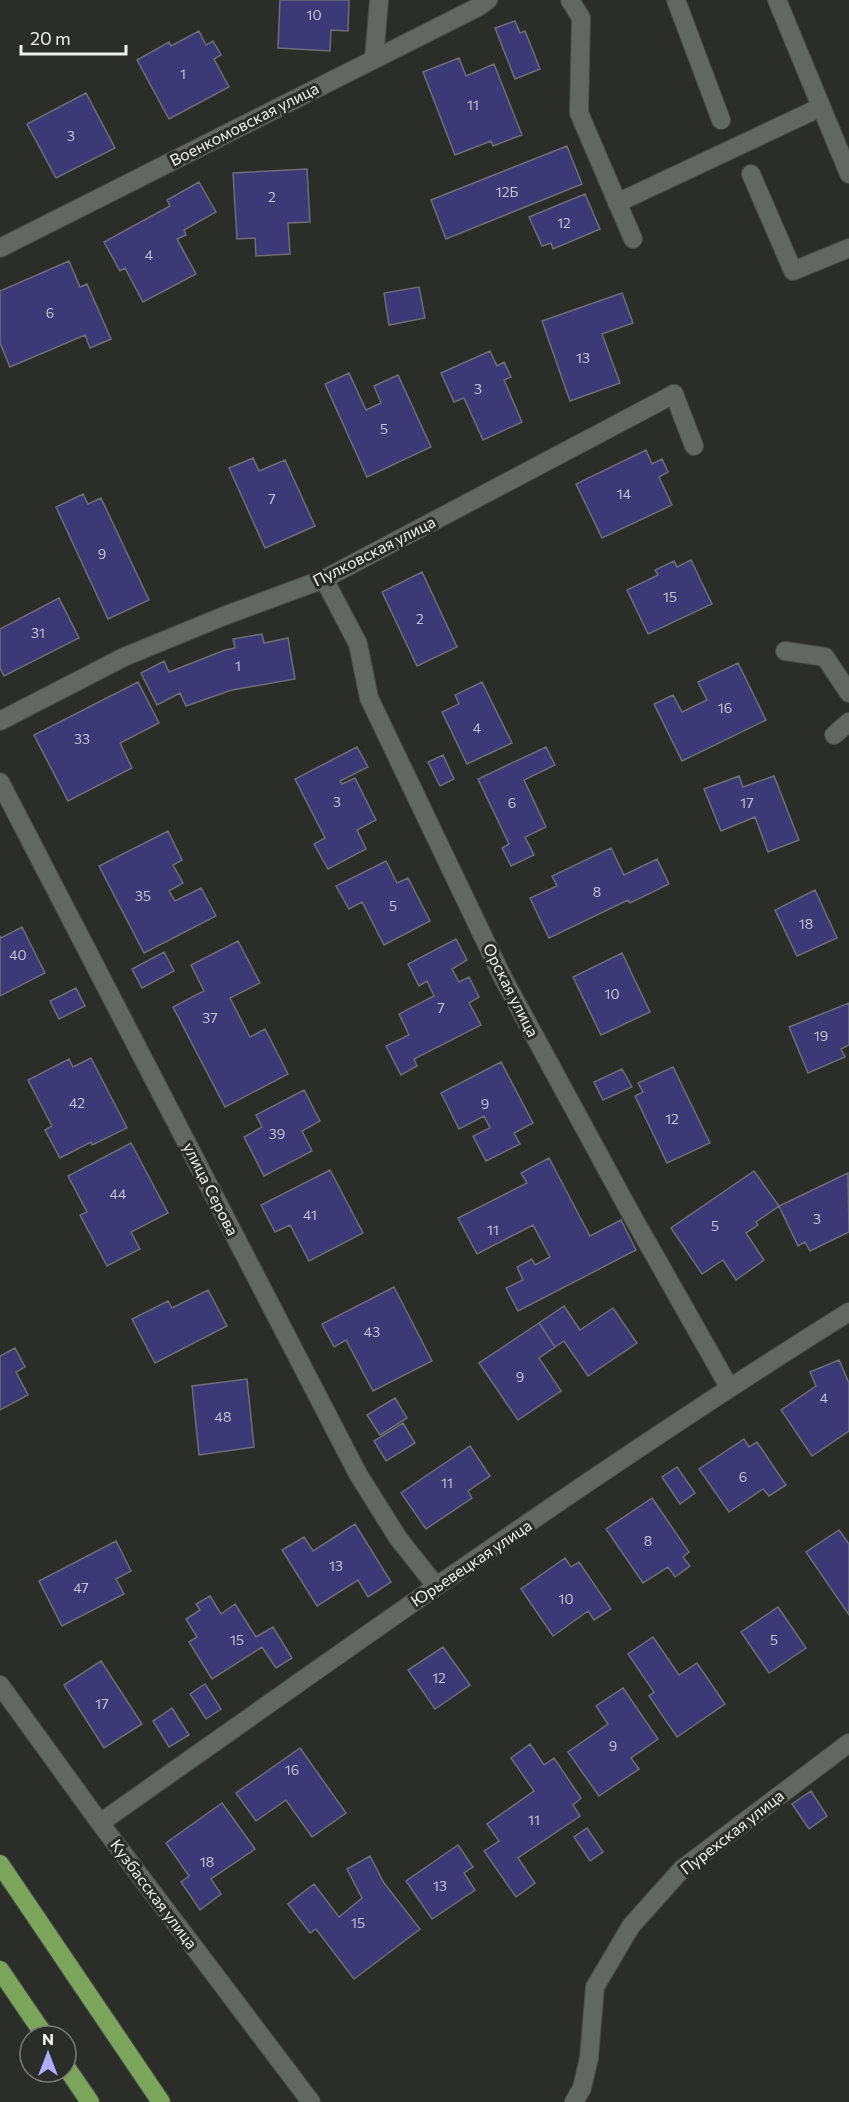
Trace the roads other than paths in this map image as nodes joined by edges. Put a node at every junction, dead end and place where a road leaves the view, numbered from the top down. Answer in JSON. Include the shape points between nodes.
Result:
{"nodes":[{"id":1,"x":379,"y":0,"type":"edge"},
{"id":2,"x":488,"y":0,"type":"edge"},
{"id":3,"x":570,"y":0,"type":"edge"},
{"id":4,"x":676,"y":0,"type":"edge"},
{"id":5,"x":777,"y":0,"type":"edge"},
{"id":6,"x":374,"y":59,"type":"junction"},
{"id":7,"x":821,"y":107,"type":"junction"},
{"id":8,"x":721,"y":120,"type":"dead end"},
{"id":9,"x":752,"y":174,"type":"dead end"},
{"id":10,"x":849,"y":174,"type":"edge"},
{"id":11,"x":617,"y":203,"type":"junction"},
{"id":12,"x":633,"y":239,"type":"dead end"},
{"id":13,"x":0,"y":248,"type":"edge"},
{"id":14,"x":849,"y":248,"type":"edge"},
{"id":15,"x":694,"y":446,"type":"dead end"},
{"id":16,"x":324,"y":579,"type":"junction"},
{"id":17,"x":785,"y":651,"type":"dead end"},
{"id":18,"x":849,"y":693,"type":"edge"},
{"id":19,"x":0,"y":721,"type":"edge"},
{"id":20,"x":849,"y":722,"type":"edge"},
{"id":21,"x":834,"y":735,"type":"dead end"},
{"id":22,"x":0,"y":782,"type":"edge"},
{"id":23,"x":849,"y":1312,"type":"edge"},
{"id":24,"x":729,"y":1387,"type":"junction"},
{"id":25,"x":436,"y":1586,"type":"junction"},
{"id":26,"x":0,"y":1684,"type":"edge"},
{"id":27,"x":849,"y":1743,"type":"edge"},
{"id":28,"x":100,"y":1823,"type":"junction"},
{"id":29,"x":0,"y":1864,"type":"edge"},
{"id":30,"x":0,"y":1970,"type":"edge"},
{"id":31,"x":37,"y":2024,"type":"edge"},
{"id":32,"x":78,"y":2084,"type":"edge"},
{"id":33,"x":90,"y":2102,"type":"edge"},
{"id":34,"x":161,"y":2102,"type":"edge"},
{"id":35,"x":311,"y":2102,"type":"edge"},
{"id":36,"x":574,"y":2102,"type":"edge"}],
"edges":[{"from":1,"to":6,"type":"street"},
{"from":2,"to":6,"type":"street","name":"Военкомовская улица"},
{"from":3,"to":11,"type":"street","via":[[580,18],[579,113]]},
{"from":4,"to":8,"type":"street"},
{"from":5,"to":7,"type":"street"},
{"from":6,"to":13,"type":"street","name":"Военкомовская улица"},
{"from":7,"to":10,"type":"street"},
{"from":7,"to":11,"type":"street"},
{"from":9,"to":14,"type":"street","via":[[793,271]]},
{"from":11,"to":12,"type":"street"},
{"from":15,"to":16,"type":"street","name":"Пулковская улица","via":[[674,394]]},
{"from":16,"to":19,"type":"street","name":"Пулковская улица","via":[[124,657]]},
{"from":16,"to":24,"type":"street","name":"Орская улица","via":[[358,644],[369,698],[502,978]]},
{"from":17,"to":18,"type":"street","via":[[825,657]]},
{"from":20,"to":21,"type":"street"},
{"from":22,"to":25,"type":"street","name":"улица Серова","via":[[358,1474],[398,1538]]},
{"from":23,"to":24,"type":"street","name":"Юрьевецкая улица"},
{"from":24,"to":25,"type":"street","name":"Юрьевецкая улица"},
{"from":25,"to":28,"type":"street","name":"Юрьевецкая улица"},
{"from":26,"to":28,"type":"street","name":"Кузбасская улица"},
{"from":27,"to":36,"type":"street","name":"Пурехская улица","via":[[682,1869],[631,1926],[595,1987],[589,2058],[582,2088]]},
{"from":28,"to":35,"type":"street","name":"Кузбасская улица"},
{"from":29,"to":34,"type":"main road"},
{"from":30,"to":31,"type":"main road"},
{"from":32,"to":33,"type":"main road"}]}
